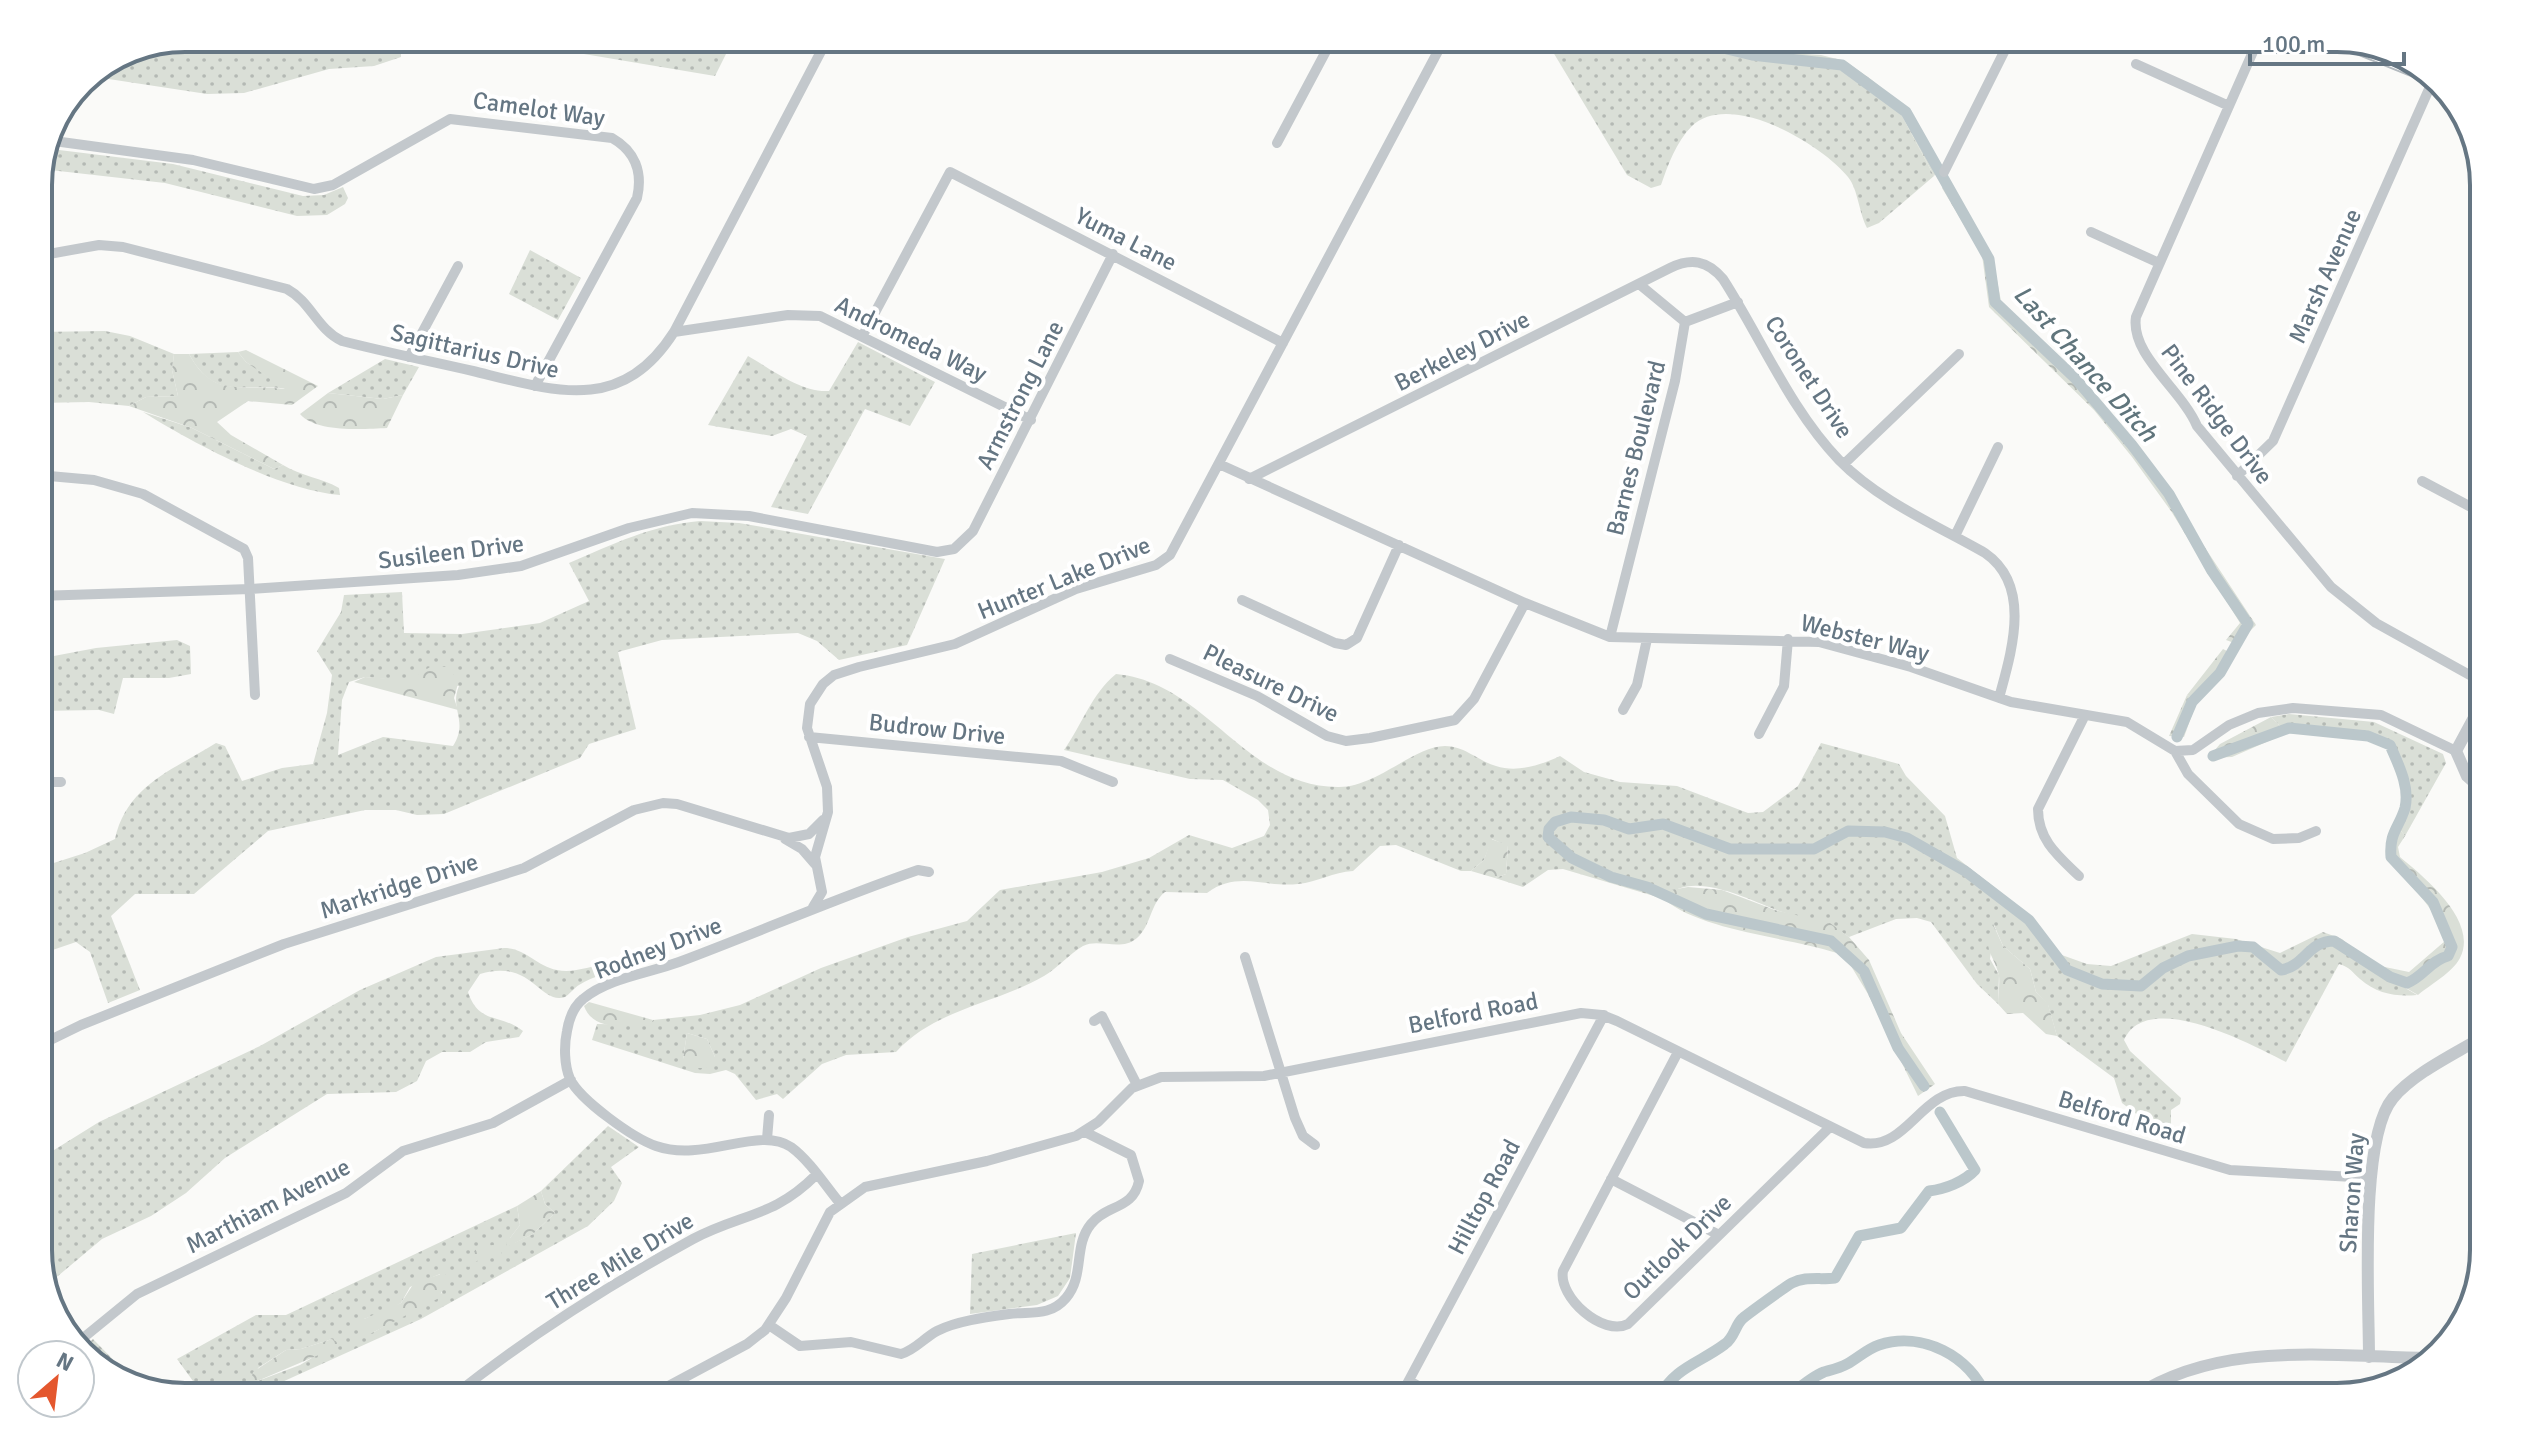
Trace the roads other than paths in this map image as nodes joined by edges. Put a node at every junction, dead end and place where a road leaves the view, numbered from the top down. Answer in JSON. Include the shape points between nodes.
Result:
{"nodes":[{"id":1,"x":821,"y":52,"type":"edge"},
{"id":2,"x":1326,"y":52,"type":"edge"},
{"id":3,"x":1438,"y":52,"type":"edge"},
{"id":4,"x":2004,"y":52,"type":"edge"},
{"id":5,"x":2253,"y":52,"type":"edge"},
{"id":6,"x":2136,"y":64,"type":"dead end"},
{"id":7,"x":2429,"y":89,"type":"edge"},
{"id":8,"x":2229,"y":106,"type":"junction"},
{"id":9,"x":60,"y":142,"type":"edge"},
{"id":10,"x":1277,"y":143,"type":"dead end"},
{"id":11,"x":1944,"y":172,"type":"dead end"},
{"id":12,"x":2091,"y":232,"type":"dead end"},
{"id":13,"x":52,"y":254,"type":"edge"},
{"id":14,"x":1113,"y":254,"type":"junction"},
{"id":15,"x":2159,"y":263,"type":"junction"},
{"id":16,"x":458,"y":266,"type":"dead end"},
{"id":17,"x":1639,"y":284,"type":"junction"},
{"id":18,"x":1738,"y":302,"type":"junction"},
{"id":19,"x":1685,"y":322,"type":"junction"},
{"id":20,"x":674,"y":332,"type":"junction"},
{"id":21,"x":863,"y":335,"type":"junction"},
{"id":22,"x":1283,"y":343,"type":"junction"},
{"id":23,"x":1959,"y":354,"type":"dead end"},
{"id":24,"x":409,"y":357,"type":"junction"},
{"id":25,"x":535,"y":386,"type":"junction"},
{"id":26,"x":1031,"y":420,"type":"junction"},
{"id":27,"x":1998,"y":447,"type":"dead end"},
{"id":28,"x":1219,"y":464,"type":"junction"},
{"id":29,"x":1844,"y":464,"type":"junction"},
{"id":30,"x":52,"y":475,"type":"edge"},
{"id":31,"x":2237,"y":476,"type":"junction"},
{"id":32,"x":1249,"y":479,"type":"junction"},
{"id":33,"x":2422,"y":481,"type":"dead end"},
{"id":34,"x":2470,"y":507,"type":"edge"},
{"id":35,"x":1955,"y":536,"type":"junction"},
{"id":36,"x":1399,"y":545,"type":"junction"},
{"id":37,"x":954,"y":549,"type":"joint"},
{"id":38,"x":250,"y":589,"type":"junction"},
{"id":39,"x":52,"y":596,"type":"edge"},
{"id":40,"x":1242,"y":600,"type":"dead end"},
{"id":41,"x":1525,"y":603,"type":"junction"},
{"id":42,"x":1610,"y":637,"type":"junction"},
{"id":43,"x":1647,"y":639,"type":"junction"},
{"id":44,"x":1788,"y":639,"type":"junction"},
{"id":45,"x":1170,"y":659,"type":"dead end"},
{"id":46,"x":2470,"y":676,"type":"edge"},
{"id":47,"x":255,"y":695,"type":"dead end"},
{"id":48,"x":1999,"y":698,"type":"junction"},
{"id":49,"x":1623,"y":710,"type":"dead end"},
{"id":50,"x":2085,"y":715,"type":"junction"},
{"id":51,"x":2470,"y":726,"type":"edge"},
{"id":52,"x":1759,"y":734,"type":"dead end"},
{"id":53,"x":809,"y":737,"type":"junction"},
{"id":54,"x":2175,"y":751,"type":"junction"},
{"id":55,"x":2456,"y":751,"type":"junction"},
{"id":56,"x":2470,"y":779,"type":"edge"},
{"id":57,"x":52,"y":782,"type":"edge"},
{"id":58,"x":61,"y":782,"type":"dead end"},
{"id":59,"x":1113,"y":782,"type":"dead end"},
{"id":60,"x":828,"y":812,"type":"junction"},
{"id":61,"x":2316,"y":831,"type":"dead end"},
{"id":62,"x":772,"y":833,"type":"junction"},
{"id":63,"x":817,"y":868,"type":"junction"},
{"id":64,"x":929,"y":872,"type":"dead end"},
{"id":65,"x":2079,"y":876,"type":"dead end"},
{"id":66,"x":813,"y":907,"type":"junction"},
{"id":67,"x":1245,"y":957,"type":"dead end"},
{"id":68,"x":1604,"y":1015,"type":"junction"},
{"id":69,"x":1094,"y":1021,"type":"dead end"},
{"id":70,"x":52,"y":1039,"type":"edge"},
{"id":71,"x":2470,"y":1045,"type":"edge"},
{"id":72,"x":1678,"y":1052,"type":"junction"},
{"id":73,"x":1281,"y":1073,"type":"junction"},
{"id":74,"x":571,"y":1080,"type":"junction"},
{"id":75,"x":1137,"y":1085,"type":"junction"},
{"id":76,"x":769,"y":1115,"type":"dead end"},
{"id":77,"x":1830,"y":1127,"type":"junction"},
{"id":78,"x":1085,"y":1132,"type":"junction"},
{"id":79,"x":767,"y":1139,"type":"junction"},
{"id":80,"x":1315,"y":1145,"type":"dead end"},
{"id":81,"x":816,"y":1175,"type":"junction"},
{"id":82,"x":2371,"y":1178,"type":"junction"},
{"id":83,"x":1611,"y":1179,"type":"junction"},
{"id":84,"x":839,"y":1202,"type":"junction"},
{"id":85,"x":1719,"y":1235,"type":"junction"},
{"id":86,"x":769,"y":1325,"type":"junction"},
{"id":87,"x":85,"y":1337,"type":"edge"},
{"id":88,"x":2369,"y":1357,"type":"junction"},
{"id":89,"x":2414,"y":1358,"type":"edge"},
{"id":90,"x":1409,"y":1381,"type":"joint"},
{"id":91,"x":470,"y":1383,"type":"edge"},
{"id":92,"x":674,"y":1383,"type":"edge"},
{"id":93,"x":1413,"y":1383,"type":"edge"},
{"id":94,"x":2159,"y":1383,"type":"edge"}],
"edges":[{"from":1,"to":20,"type":"street","name":"Sagittarius Drive"},
{"from":2,"to":10,"type":"street"},
{"from":3,"to":22,"type":"street","name":"Hunter Lake Drive"},
{"from":4,"to":11,"type":"street"},
{"from":5,"to":8,"type":"street","name":"Pine Ridge Drive"},
{"from":6,"to":8,"type":"street"},
{"from":7,"to":31,"type":"street","name":"Marsh Avenue","via":[[2273,441]]},
{"from":8,"to":15,"type":"street","name":"Pine Ridge Drive"},
{"from":9,"to":25,"type":"street","name":"Camelot Way","via":[[193,160],[314,189],[333,185],[450,119],[612,138],[638,167],[637,198]]},
{"from":12,"to":15,"type":"street"},
{"from":13,"to":24,"type":"street","name":"Sagittarius Drive","via":[[114,245],[287,289],[305,302],[333,337]]},
{"from":14,"to":21,"type":"street","name":"Yuma Lane","via":[[950,172]]},
{"from":14,"to":22,"type":"street","name":"Yuma Lane"},
{"from":14,"to":26,"type":"street","name":"Armstrong Lane"},
{"from":15,"to":31,"type":"street","name":"Pine Ridge Drive","via":[[2136,317],[2135,336]]},
{"from":16,"to":24,"type":"street"},
{"from":17,"to":18,"type":"street","name":"Coronet Drive","via":[[1696,261],[1716,271]]},
{"from":17,"to":19,"type":"street"},
{"from":17,"to":32,"type":"street","name":"Berkeley Drive"},
{"from":18,"to":19,"type":"street"},
{"from":18,"to":29,"type":"street","name":"Coronet Drive","via":[[1809,423]]},
{"from":19,"to":42,"type":"street","name":"Barnes Boulevard"},
{"from":20,"to":21,"type":"street","name":"Andromeda Way","via":[[803,314]]},
{"from":20,"to":25,"type":"street","name":"Sagittarius Drive","via":[[651,362],[622,382],[573,392]]},
{"from":21,"to":26,"type":"street","name":"Andromeda Way"},
{"from":22,"to":28,"type":"street","name":"Hunter Lake Drive"},
{"from":23,"to":29,"type":"street"},
{"from":24,"to":25,"type":"street","name":"Sagittarius Drive"},
{"from":26,"to":37,"type":"street","name":"Armstrong Lane","via":[[973,531]]},
{"from":27,"to":35,"type":"street"},
{"from":28,"to":32,"type":"street","name":"Webster Way"},
{"from":28,"to":53,"type":"street","name":"Hunter Lake Drive","via":[[1183,535],[1164,560],[1076,589],[955,644],[834,675],[810,704]]},
{"from":29,"to":35,"type":"street","name":"Coronet Drive","via":[[1881,494]]},
{"from":30,"to":38,"type":"street","via":[[118,486],[226,537],[244,549]]},
{"from":31,"to":46,"type":"street","name":"Pine Ridge Drive","via":[[2311,568],[2353,606]]},
{"from":32,"to":36,"type":"street","name":"Webster Way"},
{"from":33,"to":34,"type":"street"},
{"from":35,"to":48,"type":"street","name":"Coronet Drive","via":[[1999,566],[2015,609],[2015,635]]},
{"from":36,"to":40,"type":"street","via":[[1352,643],[1335,643]]},
{"from":36,"to":41,"type":"street","name":"Webster Way"},
{"from":37,"to":38,"type":"street","name":"Susileen Drive","via":[[937,552],[749,516],[692,513],[629,528],[521,566],[424,579]]},
{"from":38,"to":39,"type":"street","name":"Susileen Drive"},
{"from":38,"to":47,"type":"street"},
{"from":41,"to":42,"type":"street","name":"Webster Way"},
{"from":41,"to":45,"type":"street","name":"Pleasure Drive","via":[[1474,699],[1455,720],[1370,738],[1346,741],[1327,736],[1257,696]]},
{"from":42,"to":43,"type":"street","name":"Webster Way"},
{"from":43,"to":44,"type":"street","name":"Webster Way"},
{"from":43,"to":49,"type":"street","via":[[1637,685]]},
{"from":44,"to":48,"type":"street","name":"Webster Way","via":[[1911,667]]},
{"from":44,"to":52,"type":"street","via":[[1784,686]]},
{"from":48,"to":50,"type":"street","name":"Webster Way"},
{"from":50,"to":54,"type":"street","name":"Webster Way","via":[[2127,722]]},
{"from":50,"to":65,"type":"street","via":[[2038,809],[2045,841]]},
{"from":51,"to":55,"type":"street"},
{"from":53,"to":59,"type":"street","name":"Budrow Drive","via":[[1061,761]]},
{"from":53,"to":60,"type":"street","name":"Hunter Lake Drive","via":[[827,787]]},
{"from":54,"to":55,"type":"street","via":[[2193,750],[2258,713],[2293,708],[2381,715]]},
{"from":54,"to":61,"type":"street","via":[[2188,774],[2239,824],[2273,839]]},
{"from":55,"to":56,"type":"street"},
{"from":57,"to":58,"type":"street"},
{"from":60,"to":62,"type":"street","name":"Markridge Drive","via":[[809,834],[789,838]]},
{"from":60,"to":63,"type":"street","name":"Hunter Lake Drive","via":[[817,847]]},
{"from":62,"to":63,"type":"street","name":"Markridge Drive","via":[[793,842]]},
{"from":62,"to":70,"type":"street","name":"Markridge Drive","via":[[677,804],[651,805],[533,865],[284,944]]},
{"from":63,"to":66,"type":"street","name":"Hunter Lake Drive","via":[[822,892]]},
{"from":64,"to":66,"type":"street","name":"Rodney Drive","via":[[918,870]]},
{"from":66,"to":74,"type":"street","name":"Rodney Drive","via":[[584,998],[571,1015],[565,1038]]},
{"from":67,"to":73,"type":"street"},
{"from":68,"to":72,"type":"street","name":"Belford Road"},
{"from":68,"to":73,"type":"street","name":"Belford Road","via":[[1567,1015]]},
{"from":68,"to":90,"type":"street","name":"Hilltop Road"},
{"from":69,"to":75,"type":"street","via":[[1102,1016]]},
{"from":71,"to":82,"type":"street","name":"Sharon Way","via":[[2394,1097],[2375,1135]]},
{"from":72,"to":77,"type":"street","name":"Belford Road"},
{"from":72,"to":83,"type":"street","name":"Outlook Drive"},
{"from":73,"to":75,"type":"street","name":"Belford Road","via":[[1236,1079],[1161,1077]]},
{"from":73,"to":80,"type":"street","via":[[1300,1129]]},
{"from":74,"to":79,"type":"street","via":[[620,1125],[667,1149],[707,1151]]},
{"from":74,"to":87,"type":"street","name":"Marthiam Avenue","via":[[493,1123],[403,1151],[332,1201],[137,1294]]},
{"from":75,"to":78,"type":"street"},
{"from":76,"to":79,"type":"street"},
{"from":77,"to":82,"type":"street","name":"Belford Road","via":[[1864,1143],[1885,1142],[1937,1097],[1965,1091],[2230,1170]]},
{"from":77,"to":85,"type":"street","name":"Outlook Drive"},
{"from":78,"to":84,"type":"street","via":[[1001,1158],[875,1184]]},
{"from":78,"to":86,"type":"street","via":[[1131,1155],[1139,1181],[1127,1204],[1090,1224],[1081,1242],[1078,1277],[1057,1307],[941,1329],[901,1354],[851,1342],[800,1346]]},
{"from":79,"to":81,"type":"street","via":[[794,1149]]},
{"from":81,"to":84,"type":"street"},
{"from":81,"to":91,"type":"street","name":"Three Mile Drive","via":[[789,1201],[708,1231],[626,1277]]},
{"from":82,"to":88,"type":"street","name":"Sharon Way"},
{"from":83,"to":85,"type":"street"},
{"from":83,"to":85,"type":"street","name":"Outlook Drive","via":[[1562,1277],[1568,1293],[1603,1325],[1628,1324]]},
{"from":84,"to":86,"type":"street"},
{"from":86,"to":92,"type":"street","via":[[747,1344]]},
{"from":88,"to":89,"type":"street"},
{"from":88,"to":94,"type":"street","via":[[2227,1358]]},
{"from":90,"to":93,"type":"street"}]}
